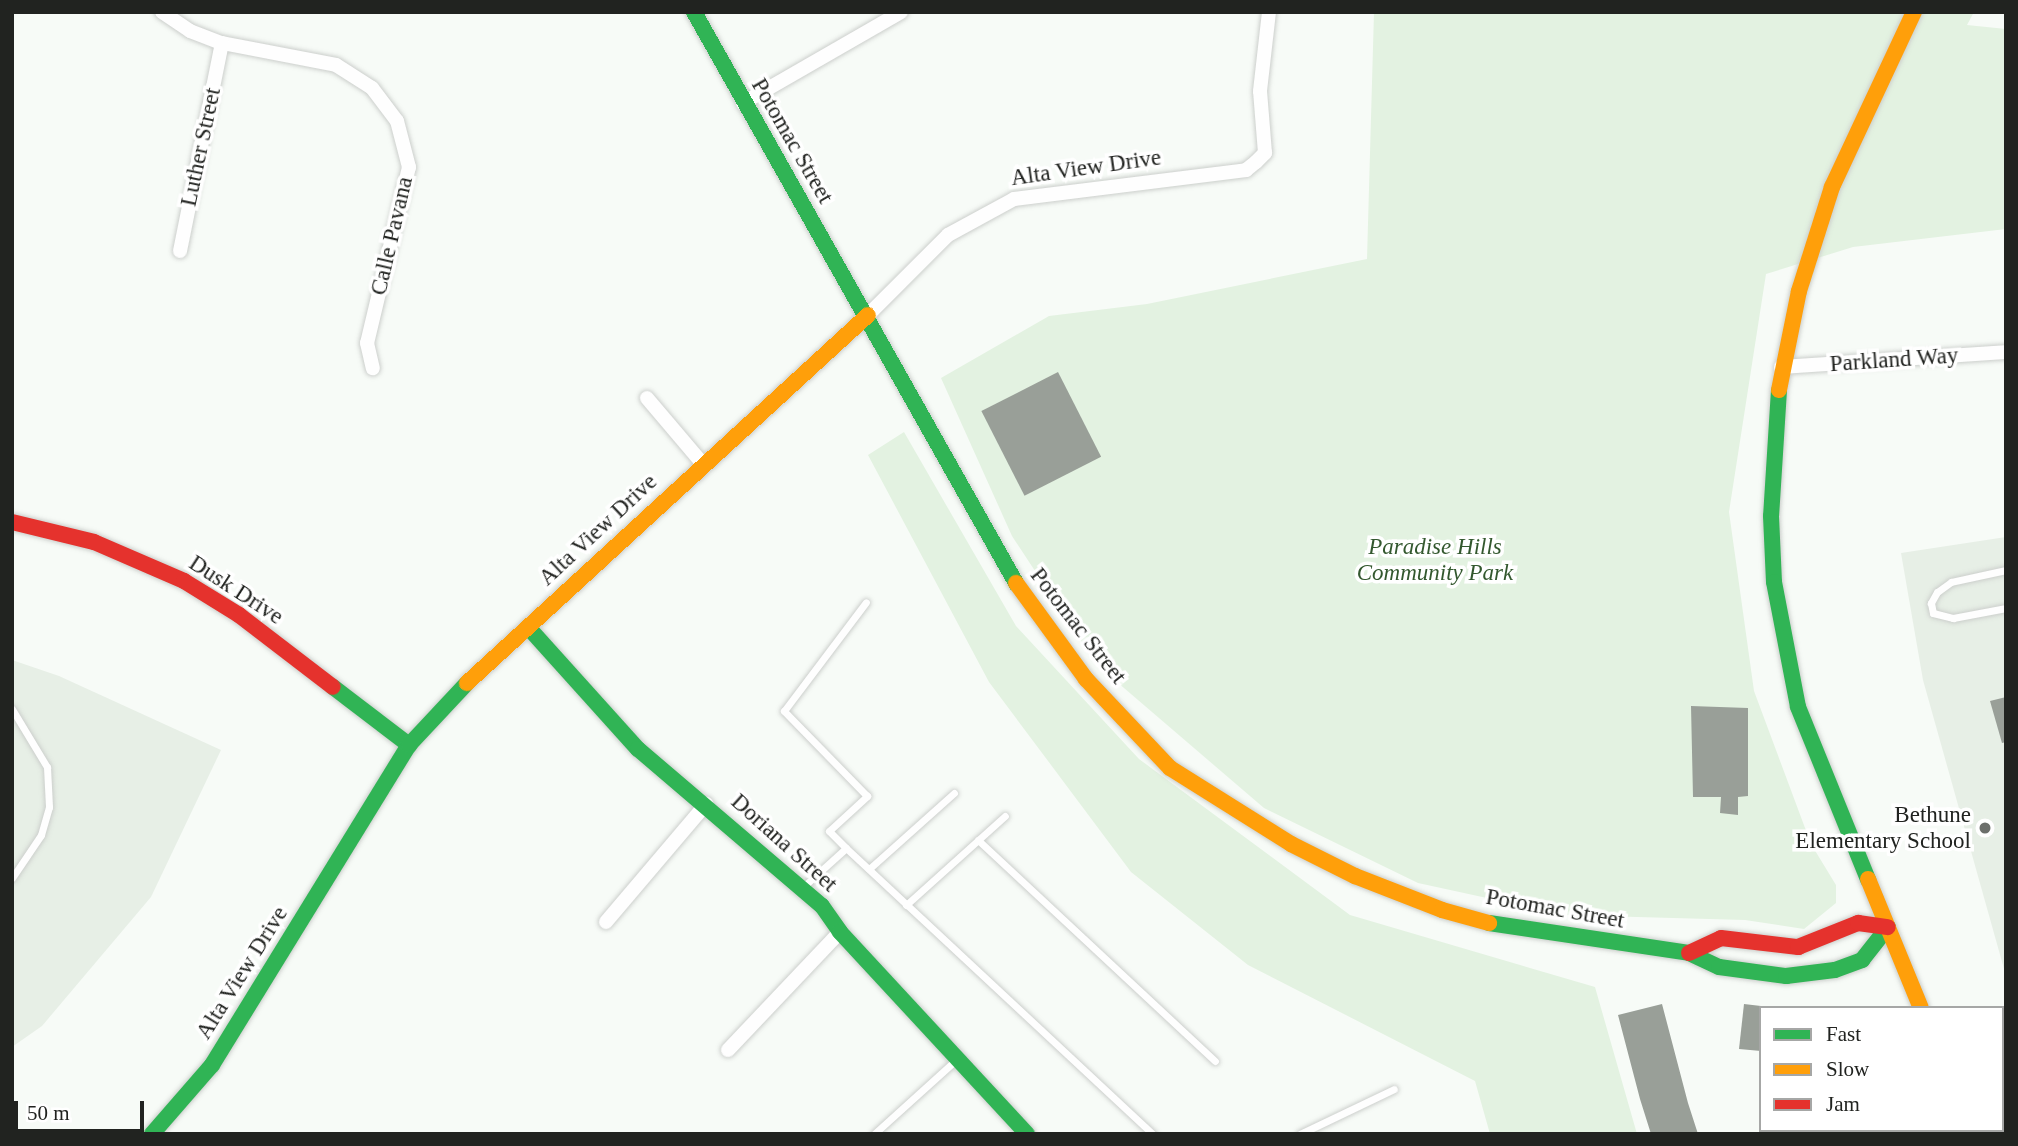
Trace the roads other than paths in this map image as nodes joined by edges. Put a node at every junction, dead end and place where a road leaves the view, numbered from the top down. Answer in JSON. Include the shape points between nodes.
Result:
{"nodes":[{"id":1,"x":162,"y":12,"type":"edge"},
{"id":2,"x":694,"y":12,"type":"edge"},
{"id":3,"x":901,"y":12,"type":"edge"},
{"id":4,"x":1269,"y":12,"type":"edge"},
{"id":5,"x":1914,"y":12,"type":"edge"},
{"id":6,"x":222,"y":43,"type":"junction"},
{"id":7,"x":743,"y":103,"type":"junction"},
{"id":8,"x":180,"y":251,"type":"dead end"},
{"id":9,"x":868,"y":315,"type":"junction"},
{"id":10,"x":2006,"y":352,"type":"edge"},
{"id":11,"x":373,"y":368,"type":"dead end"},
{"id":12,"x":1781,"y":368,"type":"junction"},
{"id":13,"x":647,"y":398,"type":"dead end"},
{"id":14,"x":703,"y":464,"type":"junction"},
{"id":15,"x":12,"y":522,"type":"edge"},
{"id":16,"x":2006,"y":570,"type":"edge"},
{"id":17,"x":866,"y":602,"type":"dead end"},
{"id":18,"x":2006,"y":608,"type":"edge"},
{"id":19,"x":528,"y":627,"type":"junction"},
{"id":20,"x":12,"y":709,"type":"edge"},
{"id":21,"x":409,"y":745,"type":"junction"},
{"id":22,"x":954,"y":793,"type":"dead end"},
{"id":23,"x":706,"y":804,"type":"junction"},
{"id":24,"x":1005,"y":816,"type":"dead end"},
{"id":25,"x":978,"y":840,"type":"junction"},
{"id":26,"x":846,"y":848,"type":"junction"},
{"id":27,"x":869,"y":869,"type":"junction"},
{"id":28,"x":12,"y":878,"type":"edge"},
{"id":29,"x":803,"y":888,"type":"junction"},
{"id":30,"x":906,"y":905,"type":"junction"},
{"id":31,"x":606,"y":922,"type":"dead end"},
{"id":32,"x":1888,"y":927,"type":"junction"},
{"id":33,"x":840,"y":932,"type":"junction"},
{"id":34,"x":1689,"y":953,"type":"junction"},
{"id":35,"x":1920,"y":1006,"type":"edge"},
{"id":36,"x":728,"y":1050,"type":"dead end"},
{"id":37,"x":957,"y":1058,"type":"junction"},
{"id":38,"x":1215,"y":1061,"type":"dead end"},
{"id":39,"x":1394,"y":1089,"type":"dead end"},
{"id":40,"x":152,"y":1134,"type":"edge"},
{"id":41,"x":874,"y":1134,"type":"edge"},
{"id":42,"x":1027,"y":1134,"type":"edge"},
{"id":43,"x":1153,"y":1134,"type":"edge"},
{"id":44,"x":1300,"y":1134,"type":"edge"}],
"edges":[{"from":1,"to":6,"type":"street","name":"Calle Pavana","via":[[190,31]]},
{"from":2,"to":7,"type":"street","name":"Potomac Street"},
{"from":3,"to":7,"type":"street"},
{"from":4,"to":9,"type":"street","name":"Alta View Drive","via":[[1260,91],[1265,153],[1246,170],[1014,199],[948,235]]},
{"from":5,"to":12,"type":"street","via":[[1824,211]]},
{"from":6,"to":8,"type":"street","name":"Luther Street"},
{"from":6,"to":11,"type":"street","name":"Calle Pavana","via":[[336,65],[372,88],[397,121],[409,167],[367,343]]},
{"from":7,"to":9,"type":"street","name":"Potomac Street"},
{"from":9,"to":14,"type":"street","name":"Alta View Drive"},
{"from":9,"to":34,"type":"street","name":"Potomac Street","via":[[1020,590],[1086,679],[1170,768],[1291,844],[1355,876],[1442,910],[1517,930]]},
{"from":10,"to":12,"type":"street","name":"Parkland Way"},
{"from":12,"to":32,"type":"street","via":[[1771,516],[1774,582],[1786,650],[1798,707],[1820,768]]},
{"from":13,"to":14,"type":"street"},
{"from":14,"to":19,"type":"street","name":"Alta View Drive"},
{"from":15,"to":21,"type":"street","name":"Dusk Drive","via":[[94,542],[184,581],[239,615]]},
{"from":16,"to":18,"type":"lane","via":[[1951,582],[1931,603],[1933,613],[1953,618]]},
{"from":17,"to":26,"type":"lane","via":[[783,711],[867,796],[829,831]]},
{"from":19,"to":21,"type":"street","name":"Alta View Drive","via":[[482,667]]},
{"from":19,"to":23,"type":"street","name":"Doriana Street","via":[[638,749]]},
{"from":20,"to":28,"type":"lane","via":[[47,767],[49,807],[41,835]]},
{"from":21,"to":40,"type":"street","name":"Alta View Drive","via":[[212,1065]]},
{"from":22,"to":27,"type":"lane"},
{"from":23,"to":29,"type":"street","name":"Doriana Street"},
{"from":23,"to":31,"type":"street"},
{"from":24,"to":25,"type":"lane"},
{"from":25,"to":30,"type":"lane"},
{"from":25,"to":38,"type":"lane"},
{"from":26,"to":27,"type":"lane"},
{"from":26,"to":29,"type":"lane"},
{"from":27,"to":30,"type":"lane"},
{"from":29,"to":33,"type":"street","name":"Doriana Street"},
{"from":30,"to":43,"type":"lane"},
{"from":32,"to":34,"type":"street","via":[[1858,923],[1798,947],[1721,938]]},
{"from":32,"to":34,"type":"street","name":"Potomac Street","via":[[1862,960],[1823,972],[1786,976],[1719,967]]},
{"from":32,"to":35,"type":"street"},
{"from":33,"to":36,"type":"street"},
{"from":33,"to":37,"type":"street","name":"Doriana Street"},
{"from":37,"to":41,"type":"lane"},
{"from":37,"to":42,"type":"street","name":"Doriana Street"},
{"from":39,"to":44,"type":"lane"}]}
